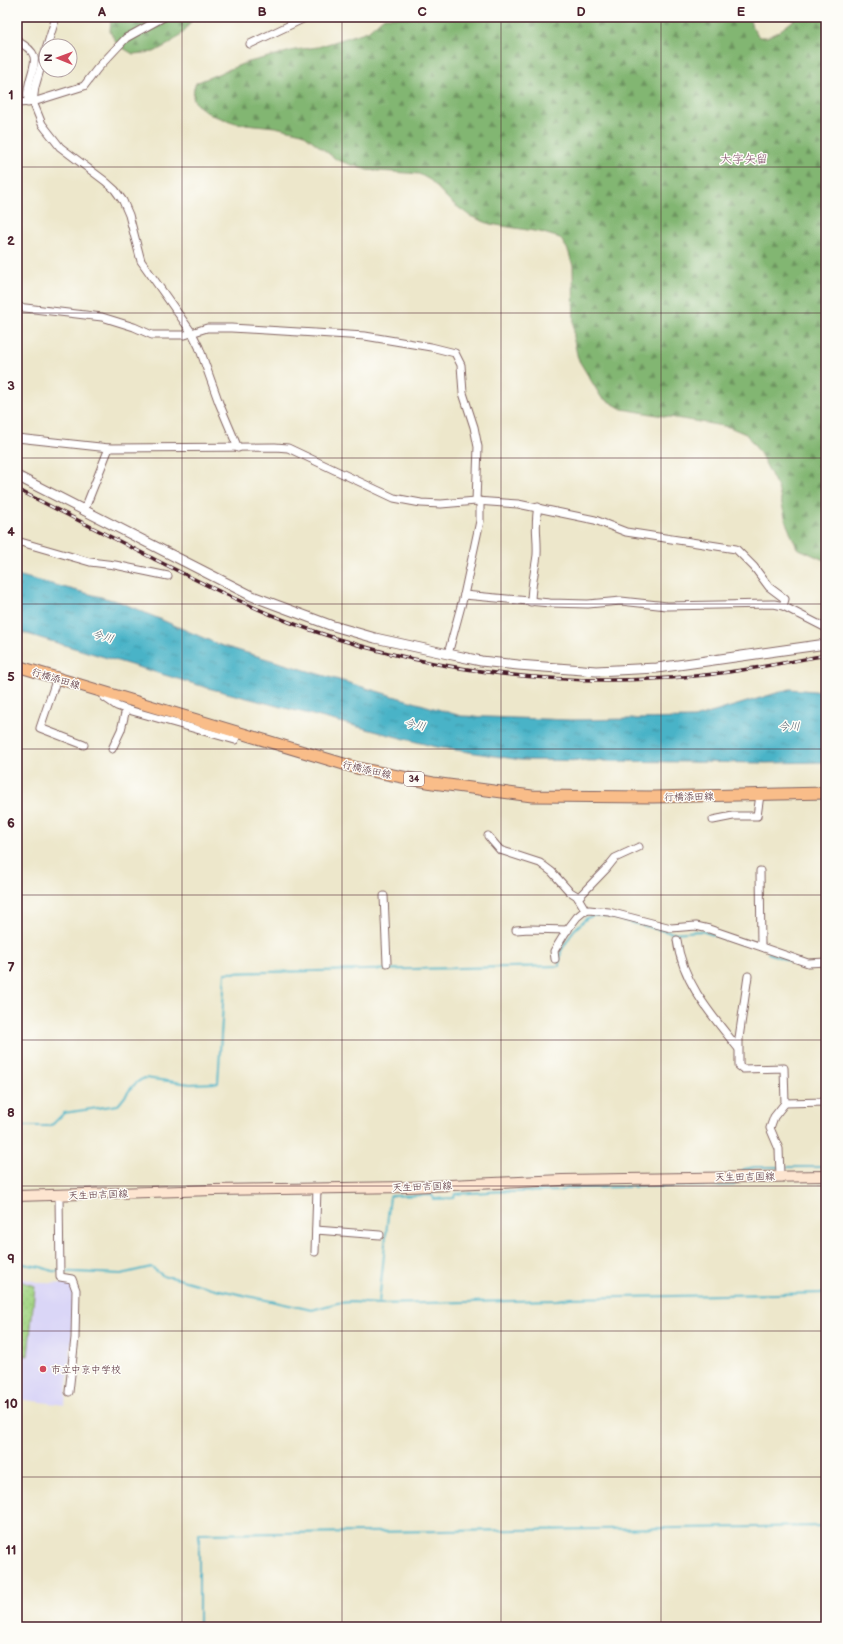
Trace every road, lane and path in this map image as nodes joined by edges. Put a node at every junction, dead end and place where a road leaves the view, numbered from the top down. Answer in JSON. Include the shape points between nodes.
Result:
{"nodes":[{"id":1,"x":56,"y":17,"type":"edge"},
{"id":2,"x":164,"y":17,"type":"edge"},
{"id":3,"x":307,"y":17,"type":"edge"},
{"id":4,"x":49,"y":38,"type":"edge"},
{"id":5,"x":17,"y":41,"type":"edge"},
{"id":6,"x":250,"y":44,"type":"dead end"},
{"id":7,"x":38,"y":76,"type":"edge"},
{"id":8,"x":30,"y":102,"type":"junction"},
{"id":9,"x":17,"y":103,"type":"edge"},
{"id":10,"x":17,"y":307,"type":"edge"},
{"id":11,"x":192,"y":333,"type":"junction"},
{"id":12,"x":17,"y":438,"type":"edge"},
{"id":13,"x":109,"y":448,"type":"junction"},
{"id":14,"x":238,"y":448,"type":"junction"},
{"id":15,"x":17,"y":476,"type":"edge"},
{"id":16,"x":478,"y":501,"type":"junction"},
{"id":17,"x":538,"y":507,"type":"junction"},
{"id":18,"x":84,"y":511,"type":"junction"},
{"id":19,"x":17,"y":541,"type":"edge"},
{"id":20,"x":168,"y":576,"type":"dead end"},
{"id":21,"x":464,"y":595,"type":"junction"},
{"id":22,"x":531,"y":602,"type":"junction"},
{"id":23,"x":783,"y":606,"type":"junction"},
{"id":24,"x":826,"y":628,"type":"edge"},
{"id":25,"x":826,"y":644,"type":"edge"},
{"id":26,"x":448,"y":654,"type":"junction"},
{"id":27,"x":17,"y":666,"type":"edge"},
{"id":28,"x":57,"y":678,"type":"junction"},
{"id":29,"x":105,"y":692,"type":"junction"},
{"id":30,"x":126,"y":709,"type":"junction"},
{"id":31,"x":238,"y":732,"type":"junction"},
{"id":32,"x":84,"y":745,"type":"dead end"},
{"id":33,"x":112,"y":749,"type":"dead end"},
{"id":34,"x":826,"y":793,"type":"edge"},
{"id":35,"x":760,"y":795,"type":"junction"},
{"id":36,"x":714,"y":820,"type":"dead end"},
{"id":37,"x":488,"y":836,"type":"dead end"},
{"id":38,"x":639,"y":847,"type":"dead end"},
{"id":39,"x":760,"y":872,"type":"dead end"},
{"id":40,"x":384,"y":896,"type":"dead end"},
{"id":41,"x":578,"y":898,"type":"junction"},
{"id":42,"x":586,"y":911,"type":"junction"},
{"id":43,"x":516,"y":930,"type":"dead end"},
{"id":44,"x":568,"y":930,"type":"junction"},
{"id":45,"x":677,"y":940,"type":"dead end"},
{"id":46,"x":761,"y":946,"type":"junction"},
{"id":47,"x":555,"y":959,"type":"dead end"},
{"id":48,"x":826,"y":962,"type":"edge"},
{"id":49,"x":386,"y":963,"type":"dead end"},
{"id":50,"x":748,"y":976,"type":"dead end"},
{"id":51,"x":738,"y":1048,"type":"junction"},
{"id":52,"x":826,"y":1102,"type":"edge"},
{"id":53,"x":785,"y":1103,"type":"junction"},
{"id":54,"x":780,"y":1176,"type":"junction"},
{"id":55,"x":826,"y":1176,"type":"edge"},
{"id":56,"x":317,"y":1188,"type":"junction"},
{"id":57,"x":59,"y":1195,"type":"junction"},
{"id":58,"x":17,"y":1196,"type":"edge"},
{"id":59,"x":316,"y":1230,"type":"junction"},
{"id":60,"x":380,"y":1235,"type":"dead end"},
{"id":61,"x":315,"y":1252,"type":"dead end"},
{"id":62,"x":69,"y":1392,"type":"dead end"}],
"edges":[{"from":1,"to":4,"type":"street"},
{"from":2,"to":8,"type":"street","via":[[126,38],[84,86]]},
{"from":3,"to":6,"type":"street"},
{"from":5,"to":8,"type":"street","via":[[27,46],[34,55],[28,89]]},
{"from":7,"to":8,"type":"street"},
{"from":8,"to":9,"type":"street"},
{"from":8,"to":11,"type":"street","via":[[42,124],[60,147],[115,190],[129,215],[141,261]]},
{"from":10,"to":11,"type":"street","via":[[102,317],[152,335]]},
{"from":11,"to":14,"type":"street"},
{"from":11,"to":16,"type":"street","via":[[207,328],[231,328],[365,336],[455,353],[461,365],[463,392],[478,447]]},
{"from":12,"to":13,"type":"street"},
{"from":13,"to":14,"type":"street"},
{"from":13,"to":18,"type":"street"},
{"from":14,"to":16,"type":"street","via":[[288,448],[404,501],[442,504]]},
{"from":15,"to":18,"type":"street"},
{"from":16,"to":17,"type":"street"},
{"from":16,"to":21,"type":"street","via":[[480,521]]},
{"from":17,"to":22,"type":"street","via":[[535,529],[537,554]]},
{"from":17,"to":23,"type":"street","via":[[595,520],[626,532],[736,549],[769,587],[785,599]]},
{"from":18,"to":26,"type":"street","via":[[252,596],[294,613],[375,638]]},
{"from":19,"to":20,"type":"street","via":[[90,562]]},
{"from":21,"to":22,"type":"street"},
{"from":21,"to":26,"type":"street"},
{"from":22,"to":23,"type":"street","via":[[588,604],[621,601],[667,606],[732,606],[760,603]]},
{"from":23,"to":24,"type":"street"},
{"from":25,"to":26,"type":"street","via":[[657,668],[596,671],[481,661]]},
{"from":27,"to":28,"type":"main road","name":"行橋添田線","number":"34"},
{"from":28,"to":29,"type":"main road","name":"行橋添田線","number":"34"},
{"from":28,"to":32,"type":"street","via":[[40,728]]},
{"from":29,"to":30,"type":"street","via":[[104,697]]},
{"from":29,"to":31,"type":"main road","name":"行橋添田線","number":"34"},
{"from":30,"to":31,"type":"street","via":[[235,740]]},
{"from":30,"to":33,"type":"street","via":[[121,730]]},
{"from":31,"to":35,"type":"main road","name":"行橋添田線","number":"34","via":[[356,768],[433,783],[532,796]]},
{"from":34,"to":35,"type":"main road","name":"行橋添田線","number":"34"},
{"from":35,"to":36,"type":"street","via":[[757,816],[733,816]]},
{"from":37,"to":41,"type":"street","via":[[500,850],[540,863]]},
{"from":38,"to":41,"type":"street","via":[[615,858]]},
{"from":39,"to":46,"type":"street"},
{"from":40,"to":49,"type":"street"},
{"from":41,"to":42,"type":"street"},
{"from":42,"to":44,"type":"street","via":[[577,917]]},
{"from":42,"to":46,"type":"street","via":[[609,912],[671,928],[696,926]]},
{"from":43,"to":44,"type":"street"},
{"from":44,"to":47,"type":"street","via":[[554,951]]},
{"from":45,"to":51,"type":"street","via":[[687,977]]},
{"from":46,"to":48,"type":"street","via":[[808,963]]},
{"from":50,"to":51,"type":"street"},
{"from":51,"to":53,"type":"street","via":[[738,1066],[743,1069],[784,1068]]},
{"from":52,"to":53,"type":"street"},
{"from":53,"to":54,"type":"street","via":[[774,1117],[770,1128],[779,1149]]},
{"from":54,"to":55,"type":"main road","name":"天生田吉国線"},
{"from":54,"to":56,"type":"main road","name":"天生田吉国線"},
{"from":56,"to":57,"type":"main road","name":"天生田吉国線"},
{"from":56,"to":59,"type":"street"},
{"from":57,"to":58,"type":"main road","name":"天生田吉国線"},
{"from":57,"to":62,"type":"street","via":[[60,1277],[72,1279],[76,1290],[75,1338]]},
{"from":59,"to":60,"type":"street"},
{"from":59,"to":61,"type":"street"}]}
